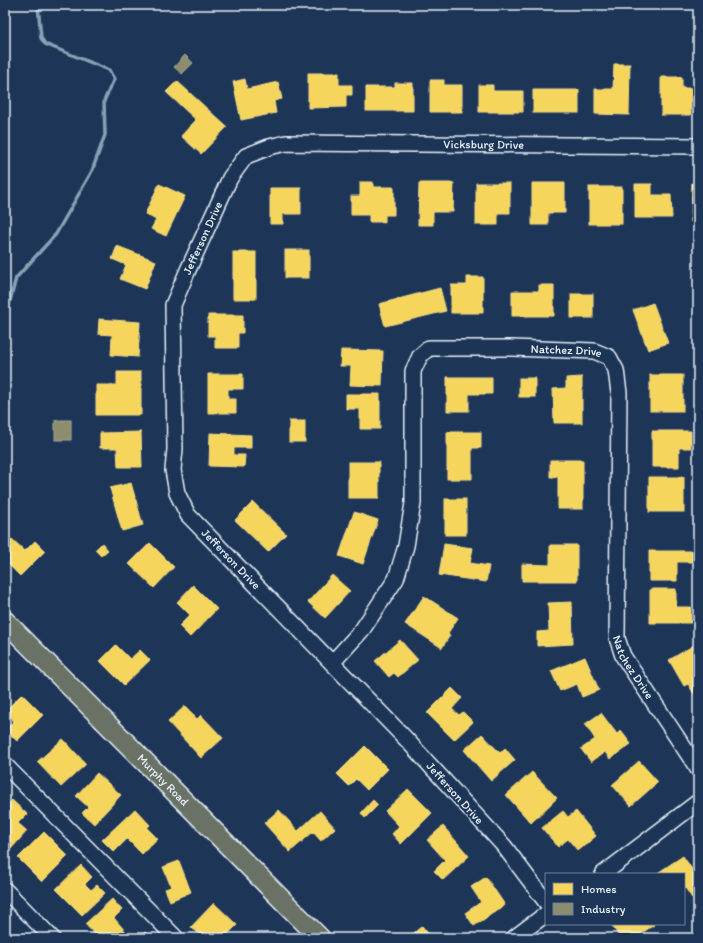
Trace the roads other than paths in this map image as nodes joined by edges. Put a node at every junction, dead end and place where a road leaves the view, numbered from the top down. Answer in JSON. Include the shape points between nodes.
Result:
{"nodes":[{"id":1,"x":269,"y":146,"type":"joint"},
{"id":2,"x":698,"y":146,"type":"edge"},
{"id":3,"x":5,"y":621,"type":"edge"},
{"id":4,"x":332,"y":663,"type":"junction"},
{"id":5,"x":5,"y":765,"type":"edge"},
{"id":6,"x":698,"y":769,"type":"edge"},
{"id":7,"x":698,"y":802,"type":"edge"},
{"id":8,"x":604,"y":873,"type":"edge"},
{"id":9,"x":5,"y":890,"type":"edge"},
{"id":10,"x":545,"y":901,"type":"edge"},
{"id":11,"x":545,"y":915,"type":"edge"},
{"id":12,"x":52,"y":938,"type":"edge"},
{"id":13,"x":176,"y":938,"type":"edge"},
{"id":14,"x":320,"y":938,"type":"edge"},
{"id":15,"x":514,"y":938,"type":"edge"}],
"edges":[{"from":1,"to":2,"type":"street","name":"Vicksburg Drive","via":[[286,143]]},
{"from":1,"to":4,"type":"street","name":"Jefferson Drive","via":[[246,156],[230,178],[173,305],[173,470],[177,493],[188,515]]},
{"from":3,"to":14,"type":"main road","name":"Murphy Road"},
{"from":4,"to":6,"type":"street","name":"Natchez Drive","via":[[362,630],[396,579],[406,546],[413,503],[413,371],[420,356],[429,348],[594,351],[609,357],[616,370],[619,393],[617,638],[623,656]]},
{"from":4,"to":10,"type":"street","name":"Jefferson Drive","via":[[504,846]]},
{"from":5,"to":13,"type":"street"},
{"from":7,"to":8,"type":"street"},
{"from":9,"to":12,"type":"street"},
{"from":11,"to":15,"type":"street"}]}
